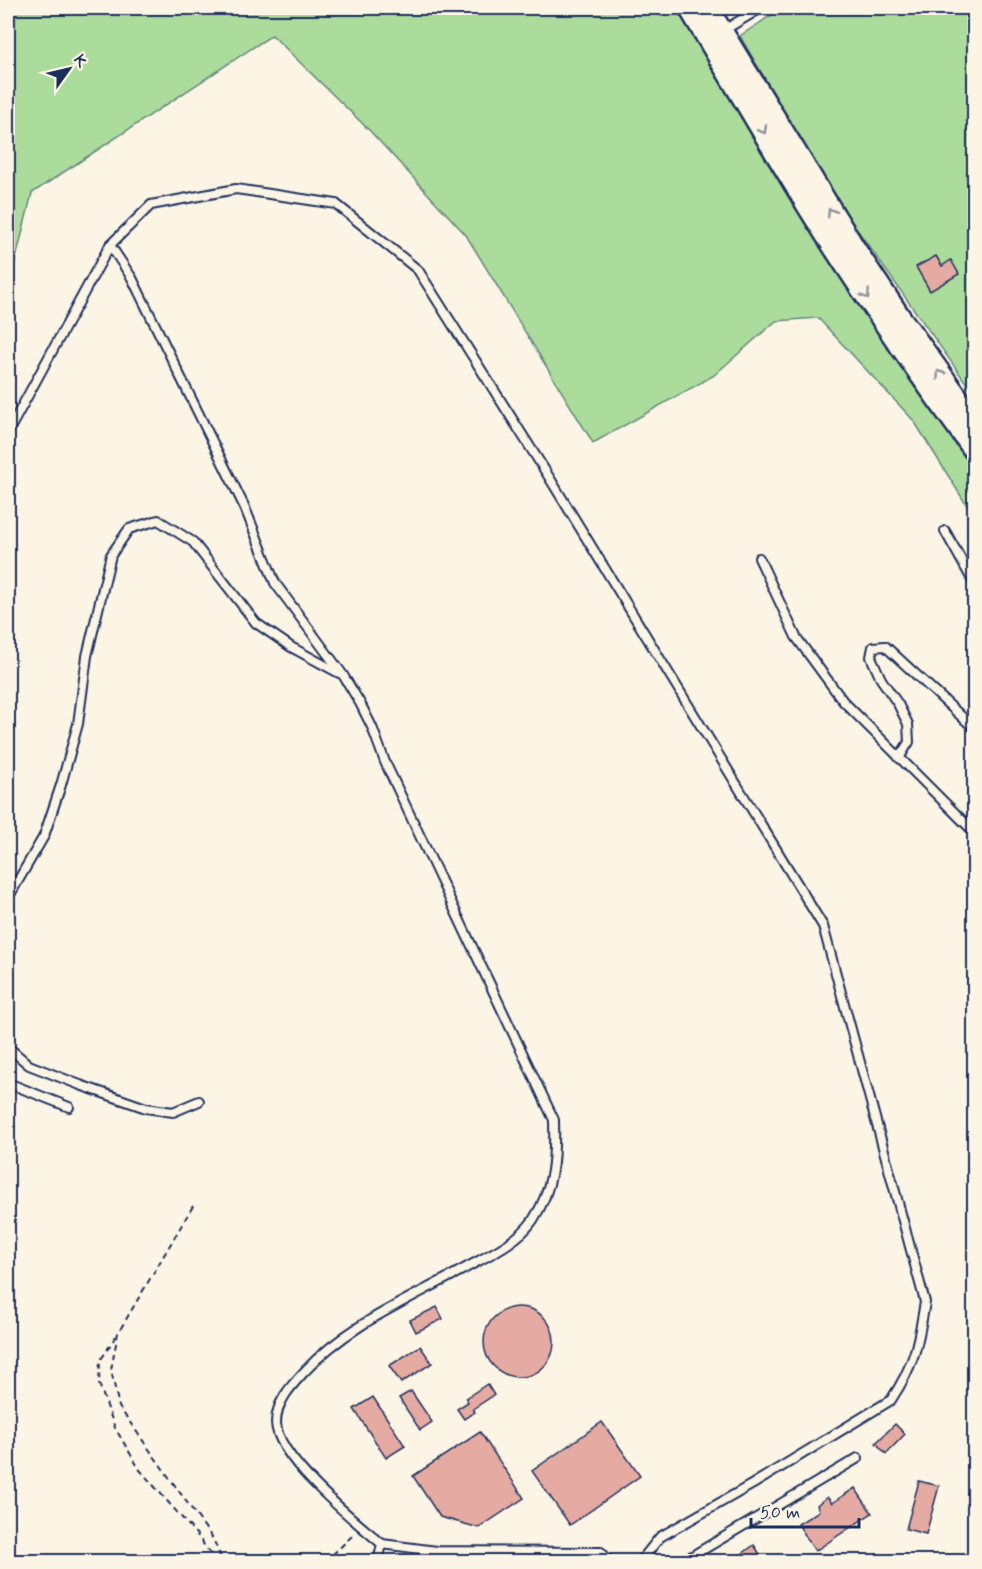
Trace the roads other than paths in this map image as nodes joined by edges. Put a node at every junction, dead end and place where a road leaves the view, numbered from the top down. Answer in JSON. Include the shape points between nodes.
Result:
{"nodes":[{"id":1,"x":690,"y":8,"type":"edge"},
{"id":2,"x":707,"y":8,"type":"edge"},
{"id":3,"x":761,"y":8,"type":"edge"},
{"id":4,"x":722,"y":31,"type":"junction"},
{"id":5,"x":110,"y":245,"type":"junction"},
{"id":6,"x":975,"y":421,"type":"edge"},
{"id":7,"x":8,"y":432,"type":"edge"},
{"id":8,"x":975,"y":449,"type":"edge"},
{"id":9,"x":945,"y":531,"type":"dead end"},
{"id":10,"x":759,"y":558,"type":"dead end"},
{"id":11,"x":975,"y":583,"type":"edge"},
{"id":12,"x":343,"y":675,"type":"junction"},
{"id":13,"x":975,"y":728,"type":"edge"},
{"id":14,"x":899,"y":758,"type":"junction"},
{"id":15,"x":975,"y":832,"type":"edge"},
{"id":16,"x":8,"y":898,"type":"edge"},
{"id":17,"x":8,"y":1047,"type":"edge"},
{"id":18,"x":8,"y":1083,"type":"edge"},
{"id":19,"x":199,"y":1101,"type":"dead end"},
{"id":20,"x":69,"y":1107,"type":"dead end"},
{"id":21,"x":858,"y":1458,"type":"dead end"},
{"id":22,"x":382,"y":1544,"type":"junction"},
{"id":23,"x":378,"y":1562,"type":"edge"},
{"id":24,"x":610,"y":1562,"type":"edge"},
{"id":25,"x":640,"y":1562,"type":"edge"},
{"id":26,"x":682,"y":1562,"type":"edge"}],
"edges":[{"from":1,"to":8,"type":"main road","one_way":true,"via":[[845,264]]},
{"from":2,"to":4,"type":"main road"},
{"from":3,"to":4,"type":"lane"},
{"from":6,"to":4,"type":"main road","one_way":true,"via":[[855,250]]},
{"from":5,"to":7,"type":"lane"},
{"from":5,"to":12,"type":"lane","via":[[132,278],[245,508],[275,583]]},
{"from":5,"to":25,"type":"lane","via":[[151,206],[236,189],[336,204],[418,270],[823,926],[925,1302],[917,1351],[891,1400],[660,1537]]},
{"from":9,"to":11,"type":"lane"},
{"from":10,"to":14,"type":"lane","via":[[796,637],[843,701]]},
{"from":12,"to":16,"type":"lane","via":[[256,623],[193,542],[158,520],[129,529],[111,555],[87,656],[78,724],[61,785],[44,836]]},
{"from":12,"to":22,"type":"lane","via":[[372,727],[554,1120],[555,1130],[555,1160],[547,1195],[532,1222],[505,1245],[351,1330],[319,1356],[285,1394],[276,1423],[280,1438],[302,1471]]},
{"from":13,"to":14,"type":"lane","via":[[885,646],[873,647],[871,657],[881,679],[908,723],[909,742]]},
{"from":14,"to":15,"type":"lane"},
{"from":17,"to":19,"type":"lane","via":[[29,1065],[146,1108],[173,1112]]},
{"from":18,"to":20,"type":"lane"},
{"from":21,"to":26,"type":"lane"},
{"from":22,"to":23,"type":"lane"},
{"from":22,"to":24,"type":"lane","via":[[437,1551],[601,1552]]}]}
